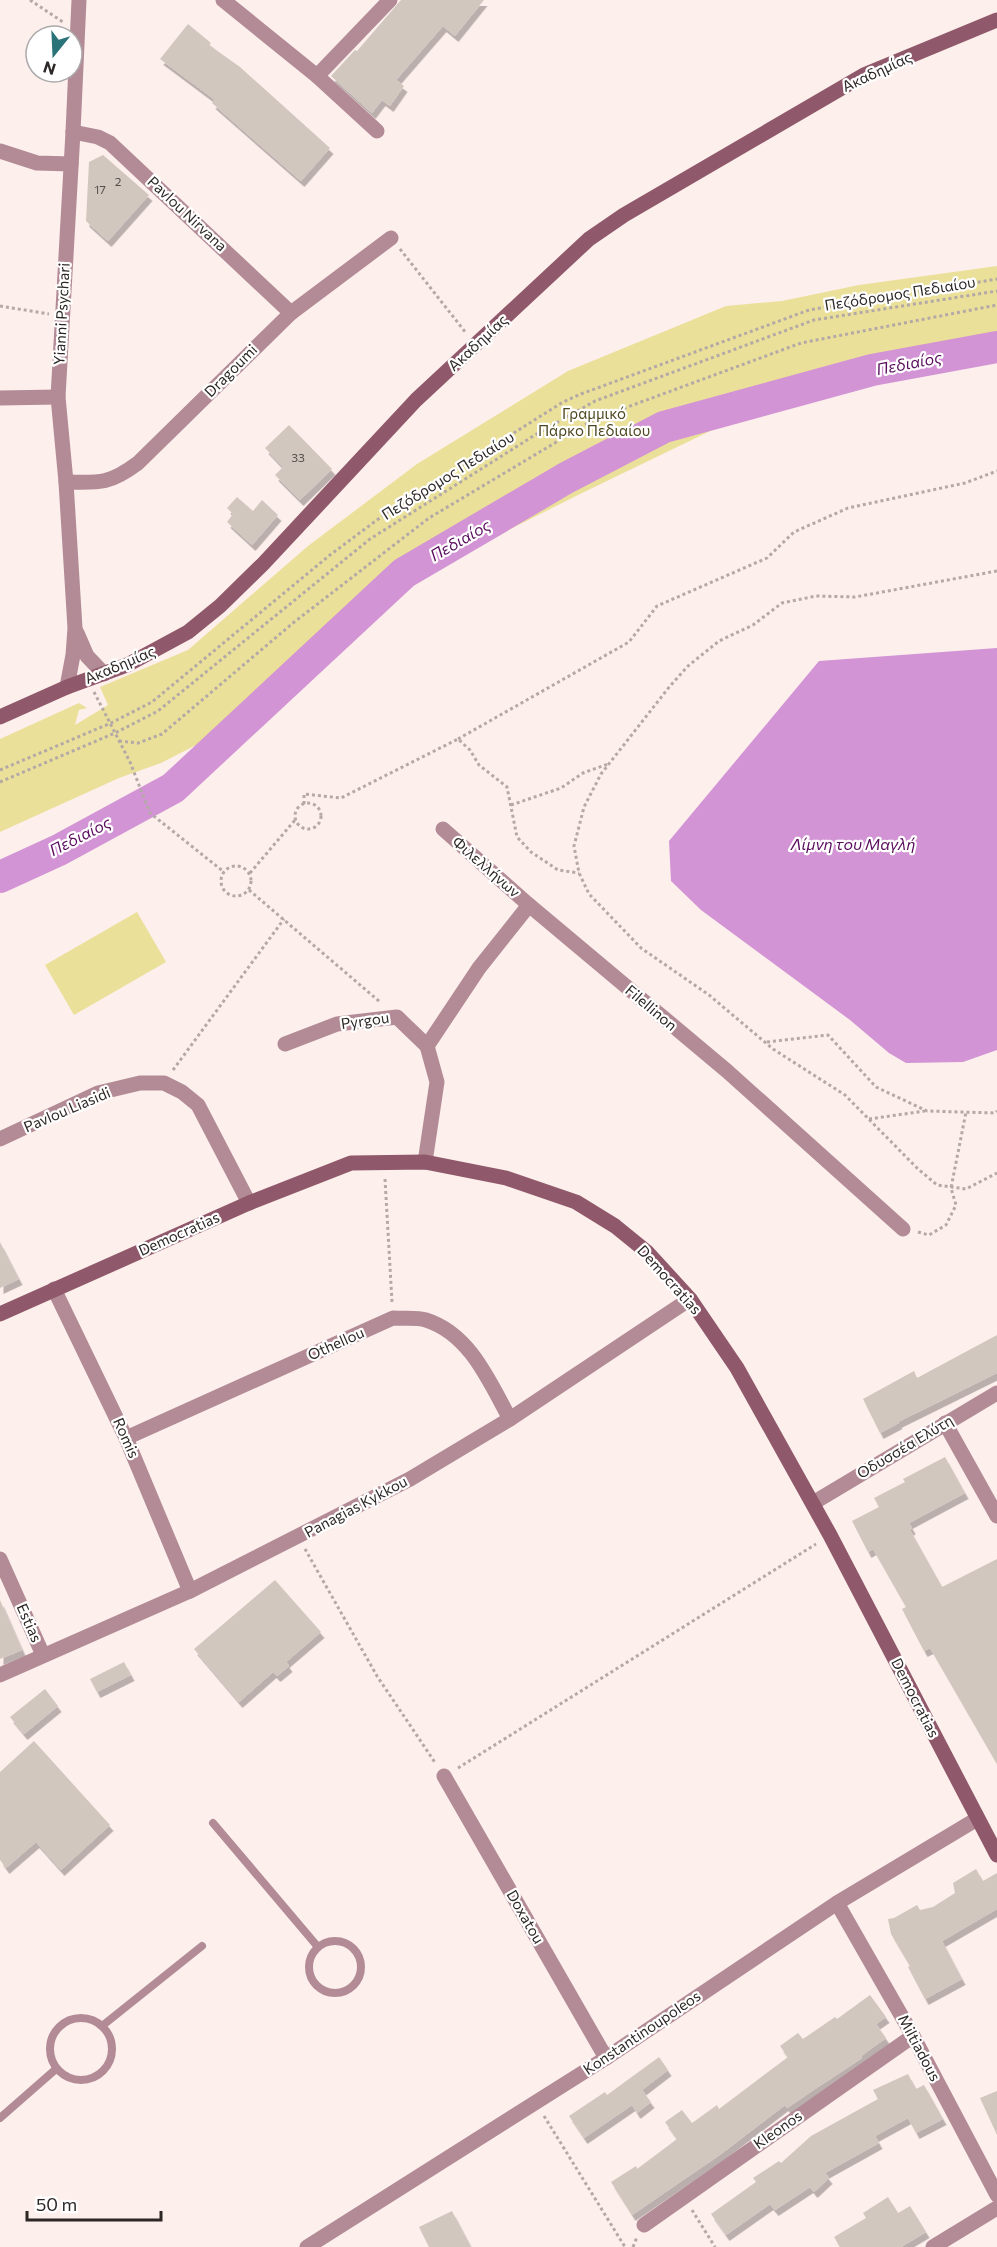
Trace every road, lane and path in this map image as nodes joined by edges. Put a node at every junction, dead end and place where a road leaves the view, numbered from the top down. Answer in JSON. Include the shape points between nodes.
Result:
{"nodes":[{"id":1,"x":30,"y":0,"type":"edge"},
{"id":2,"x":79,"y":0,"type":"edge"},
{"id":3,"x":223,"y":0,"type":"edge"},
{"id":4,"x":390,"y":0,"type":"edge"},
{"id":5,"x":997,"y":20,"type":"edge"},
{"id":6,"x":68,"y":24,"type":"edge"},
{"id":7,"x":78,"y":24,"type":"edge"},
{"id":8,"x":317,"y":76,"type":"junction"},
{"id":9,"x":76,"y":84,"type":"edge"},
{"id":10,"x":377,"y":131,"type":"dead end"},
{"id":11,"x":74,"y":132,"type":"junction"},
{"id":12,"x":0,"y":151,"type":"edge"},
{"id":13,"x":71,"y":164,"type":"junction"},
{"id":14,"x":391,"y":238,"type":"joint"},
{"id":15,"x":997,"y":279,"type":"edge"},
{"id":16,"x":997,"y":291,"type":"edge"},
{"id":17,"x":997,"y":305,"type":"edge"},
{"id":18,"x":0,"y":306,"type":"edge"},
{"id":19,"x":291,"y":313,"type":"junction"},
{"id":20,"x":62,"y":316,"type":"junction"},
{"id":21,"x":475,"y":345,"type":"junction"},
{"id":22,"x":57,"y":397,"type":"junction"},
{"id":23,"x":0,"y":398,"type":"edge"},
{"id":24,"x":997,"y":471,"type":"edge"},
{"id":25,"x":66,"y":482,"type":"junction"},
{"id":26,"x":997,"y":572,"type":"edge"},
{"id":27,"x":75,"y":628,"type":"junction"},
{"id":28,"x":104,"y":674,"type":"junction"},
{"id":29,"x":88,"y":680,"type":"junction"},
{"id":30,"x":67,"y":687,"type":"junction"},
{"id":31,"x":0,"y":717,"type":"edge"},
{"id":32,"x":111,"y":723,"type":"junction"},
{"id":33,"x":115,"y":733,"type":"junction"},
{"id":34,"x":458,"y":739,"type":"junction"},
{"id":35,"x":119,"y":741,"type":"junction"},
{"id":36,"x":609,"y":764,"type":"junction"},
{"id":37,"x":0,"y":770,"type":"edge"},
{"id":38,"x":0,"y":782,"type":"edge"},
{"id":39,"x":304,"y":804,"type":"junction"},
{"id":40,"x":511,"y":805,"type":"junction"},
{"id":41,"x":295,"y":820,"type":"junction"},
{"id":42,"x":443,"y":829,"type":"dead end"},
{"id":43,"x":224,"y":872,"type":"junction"},
{"id":44,"x":250,"y":873,"type":"junction"},
{"id":45,"x":579,"y":873,"type":"junction"},
{"id":46,"x":249,"y":890,"type":"junction"},
{"id":47,"x":529,"y":905,"type":"junction"},
{"id":48,"x":284,"y":919,"type":"junction"},
{"id":49,"x":397,"y":1017,"type":"junction"},
{"id":50,"x":765,"y":1042,"type":"junction"},
{"id":51,"x":285,"y":1044,"type":"dead end"},
{"id":52,"x":427,"y":1046,"type":"junction"},
{"id":53,"x":164,"y":1083,"type":"junction"},
{"id":54,"x":927,"y":1111,"type":"junction"},
{"id":55,"x":997,"y":1111,"type":"edge"},
{"id":56,"x":966,"y":1112,"type":"junction"},
{"id":57,"x":869,"y":1119,"type":"junction"},
{"id":58,"x":0,"y":1139,"type":"edge"},
{"id":59,"x":425,"y":1162,"type":"junction"},
{"id":60,"x":384,"y":1163,"type":"junction"},
{"id":61,"x":997,"y":1173,"type":"edge"},
{"id":62,"x":951,"y":1188,"type":"junction"},
{"id":63,"x":249,"y":1203,"type":"junction"},
{"id":64,"x":903,"y":1229,"type":"joint"},
{"id":65,"x":54,"y":1289,"type":"junction"},
{"id":66,"x":690,"y":1299,"type":"junction"},
{"id":67,"x":0,"y":1314,"type":"edge"},
{"id":68,"x":393,"y":1318,"type":"junction"},
{"id":69,"x":997,"y":1393,"type":"edge"},
{"id":70,"x":510,"y":1419,"type":"junction"},
{"id":71,"x":945,"y":1423,"type":"junction"},
{"id":72,"x":126,"y":1438,"type":"junction"},
{"id":73,"x":813,"y":1503,"type":"junction"},
{"id":74,"x":997,"y":1516,"type":"edge"},
{"id":75,"x":830,"y":1535,"type":"junction"},
{"id":76,"x":298,"y":1537,"type":"junction"},
{"id":77,"x":0,"y":1559,"type":"edge"},
{"id":78,"x":190,"y":1591,"type":"junction"},
{"id":79,"x":43,"y":1655,"type":"junction"},
{"id":80,"x":0,"y":1675,"type":"edge"},
{"id":81,"x":444,"y":1776,"type":"junction"},
{"id":82,"x":977,"y":1819,"type":"junction"},
{"id":83,"x":213,"y":1823,"type":"dead end"},
{"id":84,"x":997,"y":1855,"type":"edge"},
{"id":85,"x":837,"y":1903,"type":"junction"},
{"id":86,"x":202,"y":1946,"type":"dead end"},
{"id":87,"x":318,"y":1947,"type":"junction"},
{"id":88,"x":102,"y":2026,"type":"junction"},
{"id":89,"x":913,"y":2036,"type":"junction"},
{"id":90,"x":606,"y":2058,"type":"junction"},
{"id":91,"x":56,"y":2069,"type":"junction"},
{"id":92,"x":536,"y":2102,"type":"junction"},
{"id":93,"x":0,"y":2118,"type":"edge"},
{"id":94,"x":997,"y":2195,"type":"edge"},
{"id":95,"x":683,"y":2197,"type":"junction"},
{"id":96,"x":997,"y":2208,"type":"edge"},
{"id":97,"x":644,"y":2225,"type":"dead end"},
{"id":98,"x":307,"y":2247,"type":"edge"},
{"id":99,"x":625,"y":2247,"type":"edge"},
{"id":100,"x":715,"y":2247,"type":"edge"},
{"id":101,"x":933,"y":2247,"type":"edge"}],
"edges":[{"from":1,"to":6,"type":"path"},
{"from":2,"to":7,"type":"street","name":"Yianni Psychari"},
{"from":3,"to":8,"type":"street"},
{"from":4,"to":8,"type":"street"},
{"from":5,"to":21,"type":"street","name":"Ακαδημίας","via":[[864,75],[624,215],[589,239]]},
{"from":8,"to":10,"type":"street"},
{"from":9,"to":11,"type":"street","name":"Yianni Psychari"},
{"from":11,"to":13,"type":"street","name":"Yianni Psychari"},
{"from":11,"to":19,"type":"street","name":"Pavlou Nirvana","via":[[110,143]]},
{"from":12,"to":13,"type":"street","via":[[37,163]]},
{"from":13,"to":20,"type":"street","name":"Yianni Psychari"},
{"from":14,"to":19,"type":"street","name":"Dragoumi"},
{"from":14,"to":21,"type":"path"},
{"from":15,"to":32,"type":"path","via":[[809,310],[563,402],[385,514],[152,702]]},
{"from":16,"to":33,"type":"path","name":"Πεζόδρομος Πεδιαίου","via":[[814,320],[595,401],[370,539],[158,711]]},
{"from":17,"to":35,"type":"path","via":[[801,343],[596,419],[429,518],[293,623],[162,734],[138,743]]},
{"from":18,"to":20,"type":"path"},
{"from":19,"to":25,"type":"street","name":"Dragoumi","via":[[138,463],[110,480]]},
{"from":20,"to":22,"type":"street","name":"Yianni Psychari"},
{"from":21,"to":28,"type":"street","name":"Ακαδημίας","via":[[416,400],[220,606],[189,632]]},
{"from":22,"to":23,"type":"street"},
{"from":22,"to":25,"type":"street","name":"Yianni Psychari"},
{"from":24,"to":34,"type":"path","via":[[965,483],[848,508],[794,532],[767,558],[657,606],[629,642]]},
{"from":25,"to":27,"type":"street","name":"Yianni Psychari"},
{"from":26,"to":36,"type":"path","via":[[855,597],[816,596],[782,603],[753,625],[718,641],[688,666]]},
{"from":27,"to":28,"type":"street","name":"Yianni Psychari","via":[[87,656]]},
{"from":27,"to":30,"type":"street","name":"Yianni Psychari"},
{"from":28,"to":29,"type":"street","name":"Ακαδημίας"},
{"from":29,"to":30,"type":"street","name":"Ακαδημίας"},
{"from":29,"to":32,"type":"path"},
{"from":30,"to":31,"type":"street","name":"Ακαδημίας"},
{"from":32,"to":33,"type":"path"},
{"from":32,"to":37,"type":"path"},
{"from":33,"to":35,"type":"path"},
{"from":33,"to":38,"type":"path","name":"Πεζόδρομος Πεδιαίου"},
{"from":34,"to":39,"type":"path","via":[[341,798],[304,794]]},
{"from":34,"to":40,"type":"path","via":[[479,765],[507,787]]},
{"from":35,"to":43,"type":"path","via":[[150,813]]},
{"from":36,"to":40,"type":"path","via":[[584,772],[561,788]]},
{"from":36,"to":45,"type":"path","via":[[584,807],[574,846]]},
{"from":39,"to":41,"type":"path","via":[[295,812]]},
{"from":39,"to":41,"type":"path","via":[[316,807],[319,822],[304,829]]},
{"from":40,"to":45,"type":"path","via":[[517,837],[531,852],[558,870]]},
{"from":41,"to":44,"type":"path"},
{"from":42,"to":47,"type":"street","name":"Φιλελλήνων"},
{"from":43,"to":44,"type":"path","via":[[234,865]]},
{"from":43,"to":46,"type":"path","via":[[221,882],[226,892],[238,896]]},
{"from":44,"to":46,"type":"path"},
{"from":45,"to":50,"type":"path","via":[[590,894],[641,948],[709,995]]},
{"from":46,"to":48,"type":"path"},
{"from":47,"to":52,"type":"street","via":[[479,968]]},
{"from":47,"to":64,"type":"street","name":"Filellinon","via":[[727,1071]]},
{"from":48,"to":49,"type":"path"},
{"from":48,"to":53,"type":"path"},
{"from":49,"to":51,"type":"street","name":"Pyrgou","via":[[337,1024]]},
{"from":49,"to":52,"type":"street","name":"Pyrgou"},
{"from":50,"to":54,"type":"path","via":[[828,1035],[876,1087]]},
{"from":50,"to":57,"type":"path","via":[[845,1095]]},
{"from":52,"to":59,"type":"street","via":[[437,1082]]},
{"from":53,"to":58,"type":"street","name":"Pavlou Liasidi","via":[[140,1083],[98,1093]]},
{"from":53,"to":63,"type":"street","via":[[198,1105]]},
{"from":54,"to":56,"type":"path"},
{"from":54,"to":57,"type":"path"},
{"from":55,"to":56,"type":"path"},
{"from":56,"to":62,"type":"path"},
{"from":57,"to":62,"type":"path","via":[[937,1185]]},
{"from":59,"to":60,"type":"street","name":"Democratias"},
{"from":59,"to":66,"type":"street","name":"Democratias","via":[[506,1178],[576,1202],[647,1252]]},
{"from":60,"to":63,"type":"street","name":"Democratias","via":[[351,1163]]},
{"from":60,"to":68,"type":"path"},
{"from":61,"to":62,"type":"path","via":[[966,1189]]},
{"from":62,"to":64,"type":"path","via":[[956,1205],[946,1225],[929,1235]]},
{"from":63,"to":65,"type":"street","name":"Democratias"},
{"from":65,"to":67,"type":"street","name":"Democratias"},
{"from":65,"to":72,"type":"street","name":"Romis"},
{"from":66,"to":70,"type":"street","name":"Panagias Kykkou"},
{"from":66,"to":73,"type":"street","name":"Democratias","via":[[737,1368]]},
{"from":68,"to":70,"type":"street","name":"Othellou","via":[[424,1319],[453,1332],[480,1363]]},
{"from":68,"to":72,"type":"street","name":"Othellou"},
{"from":69,"to":71,"type":"street","name":"Οδυσσέα Ελύτη"},
{"from":70,"to":76,"type":"street","name":"Panagias Kykkou","via":[[410,1479]]},
{"from":71,"to":73,"type":"street","name":"Οδυσσέα Ελύτη"},
{"from":71,"to":74,"type":"street"},
{"from":72,"to":78,"type":"street","name":"Romis"},
{"from":73,"to":75,"type":"street","name":"Democratias"},
{"from":75,"to":81,"type":"path"},
{"from":75,"to":82,"type":"street","name":"Democratias"},
{"from":76,"to":78,"type":"street","name":"Panagias Kykkou"},
{"from":76,"to":81,"type":"path","via":[[377,1676]]},
{"from":77,"to":79,"type":"street","name":"Estias"},
{"from":78,"to":79,"type":"street","name":"Panagias Kykkou"},
{"from":79,"to":80,"type":"street","name":"Panagias Kykkou"},
{"from":81,"to":90,"type":"street","name":"Doxatou"},
{"from":82,"to":84,"type":"street","name":"Democratias"},
{"from":82,"to":85,"type":"street","name":"Konstantinoupoleos"},
{"from":83,"to":87,"type":"lane"},
{"from":85,"to":89,"type":"street","name":"Miltiadous"},
{"from":85,"to":90,"type":"street","name":"Konstantinoupoleos"},
{"from":86,"to":88,"type":"lane"},
{"from":87,"to":87,"type":"lane","via":[[333,1941],[347,1944],[358,1954],[361,1974],[356,1984],[342,1993],[326,1993],[315,1986],[308,1971],[310,1957]]},
{"from":88,"to":91,"type":"lane","via":[[90,2019],[72,2019],[58,2027],[50,2041],[49,2056]]},
{"from":88,"to":91,"type":"lane","via":[[112,2044],[110,2060],[101,2074],[87,2080],[70,2079]]},
{"from":89,"to":94,"type":"street","name":"Miltiadous"},
{"from":89,"to":95,"type":"street","name":"Kleonos"},
{"from":90,"to":92,"type":"street","name":"Konstantinoupoleos"},
{"from":91,"to":93,"type":"lane"},
{"from":92,"to":98,"type":"street","name":"Konstantinoupoleos"},
{"from":92,"to":99,"type":"path"},
{"from":95,"to":97,"type":"street","name":"Kleonos"},
{"from":95,"to":100,"type":"path"},
{"from":96,"to":101,"type":"street"}]}
